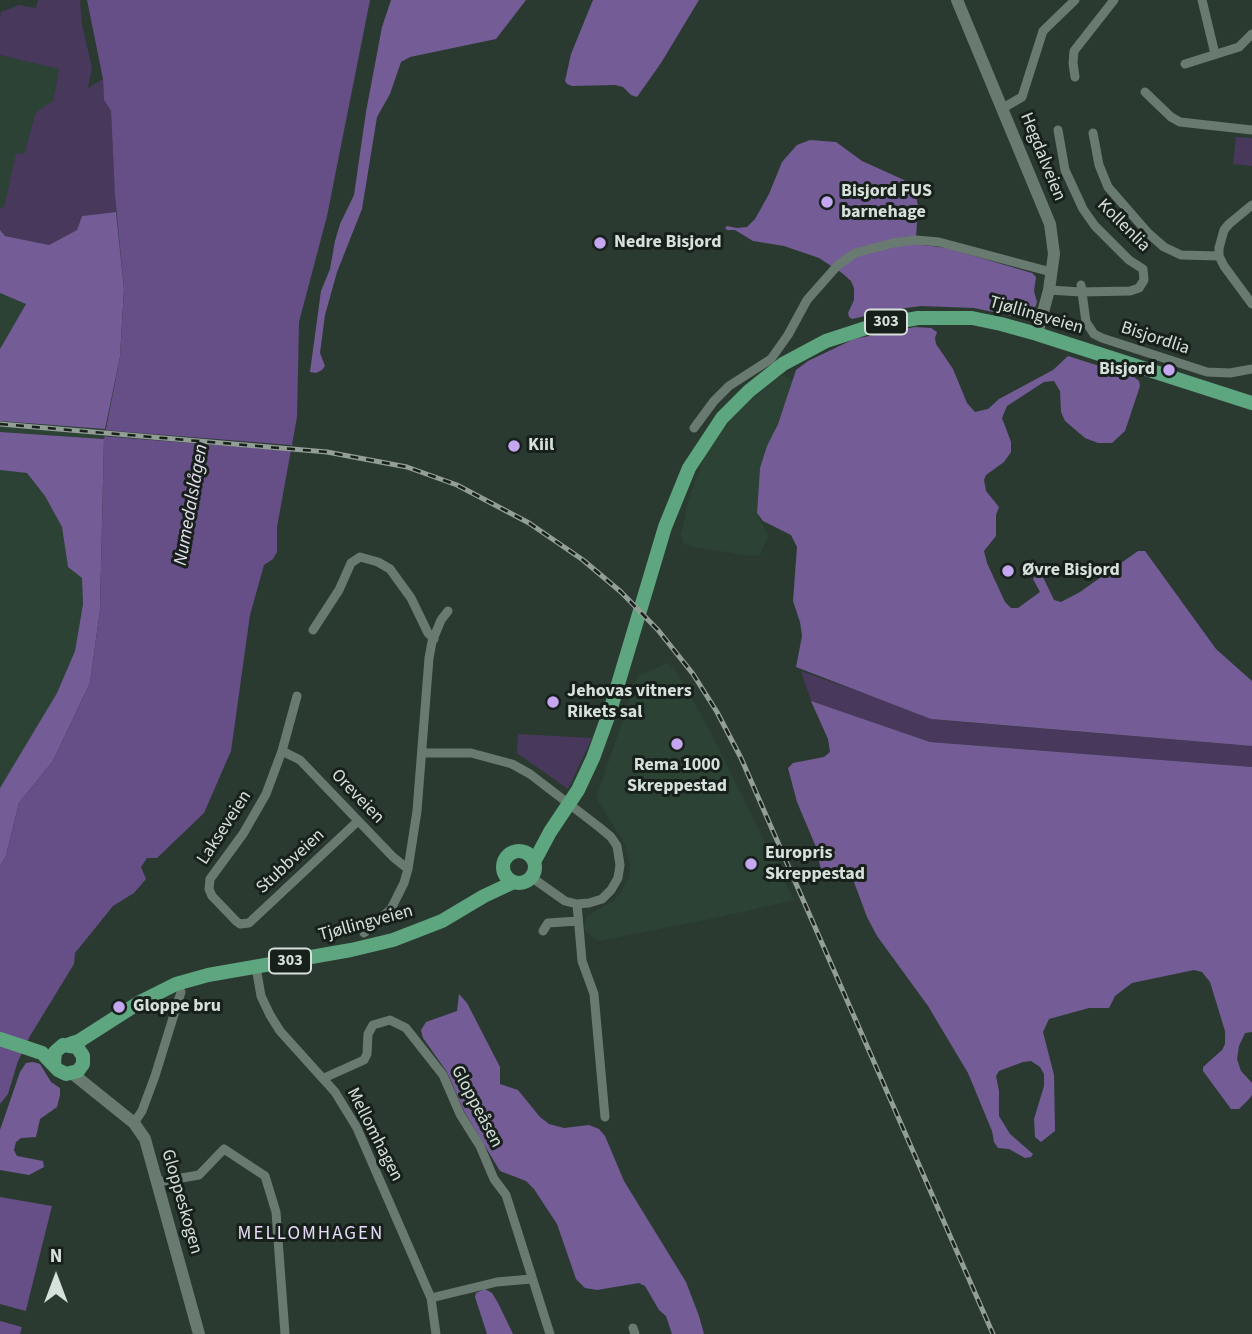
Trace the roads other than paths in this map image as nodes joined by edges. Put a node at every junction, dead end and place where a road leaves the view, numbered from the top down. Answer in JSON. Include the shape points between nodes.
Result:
{"nodes":[{"id":1,"x":957,"y":0,"type":"edge"},
{"id":2,"x":1076,"y":0,"type":"edge"},
{"id":3,"x":1114,"y":0,"type":"edge"},
{"id":4,"x":1202,"y":0,"type":"edge"},
{"id":5,"x":1252,"y":34,"type":"edge"},
{"id":6,"x":1215,"y":54,"type":"junction"},
{"id":7,"x":1185,"y":64,"type":"dead end"},
{"id":8,"x":1075,"y":77,"type":"dead end"},
{"id":9,"x":1145,"y":92,"type":"dead end"},
{"id":10,"x":1003,"y":108,"type":"junction"},
{"id":11,"x":1058,"y":130,"type":"dead end"},
{"id":12,"x":1252,"y":130,"type":"edge"},
{"id":13,"x":1093,"y":133,"type":"dead end"},
{"id":14,"x":1252,"y":205,"type":"edge"},
{"id":15,"x":1219,"y":256,"type":"junction"},
{"id":16,"x":1051,"y":272,"type":"junction"},
{"id":17,"x":1081,"y":288,"type":"junction"},
{"id":18,"x":1049,"y":290,"type":"junction"},
{"id":19,"x":1252,"y":304,"type":"edge"},
{"id":20,"x":1037,"y":334,"type":"junction"},
{"id":21,"x":1252,"y":369,"type":"edge"},
{"id":22,"x":1252,"y":403,"type":"edge"},
{"id":23,"x":694,"y":428,"type":"dead end"},
{"id":24,"x":448,"y":611,"type":"dead end"},
{"id":25,"x":313,"y":630,"type":"dead end"},
{"id":26,"x":433,"y":639,"type":"junction"},
{"id":27,"x":297,"y":696,"type":"dead end"},
{"id":28,"x":282,"y":751,"type":"junction"},
{"id":29,"x":422,"y":753,"type":"junction"},
{"id":30,"x":358,"y":821,"type":"junction"},
{"id":31,"x":550,"y":832,"type":"junction"},
{"id":32,"x":520,"y":850,"type":"junction"},
{"id":33,"x":534,"y":862,"type":"junction"},
{"id":34,"x":502,"y":868,"type":"junction"},
{"id":35,"x":408,"y":869,"type":"junction"},
{"id":36,"x":531,"y":877,"type":"junction"},
{"id":37,"x":514,"y":883,"type":"junction"},
{"id":38,"x":484,"y":896,"type":"junction"},
{"id":39,"x":577,"y":904,"type":"junction"},
{"id":40,"x":578,"y":921,"type":"junction"},
{"id":41,"x":244,"y":924,"type":"joint"},
{"id":42,"x":543,"y":931,"type":"dead end"},
{"id":43,"x":364,"y":933,"type":"dead end"},
{"id":44,"x":256,"y":967,"type":"junction"},
{"id":45,"x":181,"y":992,"type":"dead end"},
{"id":46,"x":97,"y":1030,"type":"junction"},
{"id":47,"x":7,"y":1041,"type":"edge"},
{"id":48,"x":65,"y":1045,"type":"junction"},
{"id":49,"x":43,"y":1050,"type":"junction"},
{"id":50,"x":83,"y":1059,"type":"junction"},
{"id":51,"x":54,"y":1064,"type":"junction"},
{"id":52,"x":73,"y":1074,"type":"junction"},
{"id":53,"x":324,"y":1078,"type":"junction"},
{"id":54,"x":103,"y":1096,"type":"junction"},
{"id":55,"x":605,"y":1117,"type":"dead end"},
{"id":56,"x":134,"y":1123,"type":"junction"},
{"id":57,"x":158,"y":1182,"type":"junction"},
{"id":58,"x":531,"y":1279,"type":"junction"},
{"id":59,"x":431,"y":1298,"type":"junction"},
{"id":60,"x":199,"y":1334,"type":"edge"},
{"id":61,"x":285,"y":1334,"type":"edge"},
{"id":62,"x":436,"y":1334,"type":"edge"},
{"id":63,"x":550,"y":1334,"type":"edge"}],
"edges":[{"from":1,"to":10,"type":"street","name":"Hegdalveien"},
{"from":2,"to":10,"type":"street","via":[[1043,31],[1022,97]]},
{"from":3,"to":8,"type":"street","via":[[1077,44],[1072,57]]},
{"from":4,"to":6,"type":"street"},
{"from":5,"to":6,"type":"street","via":[[1239,47]]},
{"from":6,"to":7,"type":"street"},
{"from":9,"to":12,"type":"street","via":[[1180,122]]},
{"from":10,"to":16,"type":"street","name":"Hegdalveien","via":[[1050,224]]},
{"from":11,"to":17,"type":"street","name":"Kollenlia","via":[[1065,170],[1083,209],[1145,274],[1136,290]]},
{"from":13,"to":15,"type":"street","via":[[1108,187],[1148,233],[1181,255]]},
{"from":14,"to":15,"type":"street","via":[[1224,230]]},
{"from":15,"to":19,"type":"street"},
{"from":16,"to":18,"type":"street","name":"Hegdalveien"},
{"from":16,"to":23,"type":"street","via":[[939,242],[893,243],[855,253],[836,266],[807,300],[771,359],[729,386]]},
{"from":17,"to":18,"type":"street"},
{"from":17,"to":21,"type":"street","name":"Bisjordlia","via":[[1089,330],[1102,338],[1207,372]]},
{"from":18,"to":20,"type":"street","name":"Hegdalveien"},
{"from":20,"to":22,"type":"main road","name":"Tjøllingveien","number":"303"},
{"from":20,"to":31,"type":"main road","name":"Tjøllingveien","number":"303","via":[[972,318],[887,322],[849,332],[802,353],[737,402],[699,450],[672,508],[593,758]]},
{"from":24,"to":26,"type":"street"},
{"from":25,"to":26,"type":"street","via":[[351,563],[360,557],[390,569]]},
{"from":26,"to":29,"type":"street"},
{"from":27,"to":28,"type":"street","name":"Lakseveien"},
{"from":28,"to":30,"type":"street","name":"Oreveien","via":[[300,760]]},
{"from":28,"to":41,"type":"street","name":"Lakseveien","via":[[254,816],[210,879],[212,896]]},
{"from":29,"to":35,"type":"street"},
{"from":29,"to":39,"type":"street","via":[[471,754],[512,764],[611,836],[619,855],[615,884],[602,899]]},
{"from":30,"to":35,"type":"street","name":"Oreveien"},
{"from":30,"to":41,"type":"street","name":"Stubbveien"},
{"from":31,"to":32,"type":"main road","number":"303"},
{"from":31,"to":33,"type":"main road","number":"303"},
{"from":32,"to":33,"type":"main road"},
{"from":32,"to":34,"type":"main road","number":"303","via":[[507,856]]},
{"from":33,"to":36,"type":"main road","number":"303"},
{"from":34,"to":37,"type":"main road"},
{"from":34,"to":38,"type":"main road","name":"Tjøllingveien","number":"303"},
{"from":35,"to":43,"type":"street","via":[[391,909]]},
{"from":36,"to":37,"type":"main road","number":"303"},
{"from":36,"to":39,"type":"street"},
{"from":37,"to":38,"type":"main road","name":"Tjøllingveien","number":"303"},
{"from":38,"to":44,"type":"main road","name":"Tjøllingveien","number":"303","via":[[442,921],[393,940]]},
{"from":39,"to":40,"type":"street"},
{"from":40,"to":42,"type":"street","via":[[548,923]]},
{"from":40,"to":55,"type":"street","via":[[582,961],[594,994]]},
{"from":44,"to":46,"type":"main road","name":"Tjøllingveien","number":"303","via":[[176,984]]},
{"from":44,"to":53,"type":"street","name":"Mellomhagen","via":[[270,1015]]},
{"from":45,"to":56,"type":"street","via":[[153,1082]]},
{"from":46,"to":48,"type":"main road","name":"Tjøllingveien","number":"303"},
{"from":46,"to":50,"type":"main road","name":"Tjøllingveien","number":"303"},
{"from":47,"to":49,"type":"main road","number":"303"},
{"from":48,"to":49,"type":"main road","name":"Tjøllingveien","number":"303"},
{"from":48,"to":50,"type":"main road","via":[[79,1049]]},
{"from":48,"to":51,"type":"main road","via":[[55,1052]]},
{"from":49,"to":51,"type":"main road"},
{"from":50,"to":52,"type":"main road","number":"303"},
{"from":50,"to":54,"type":"street","name":"Gloppeskogen"},
{"from":51,"to":52,"type":"main road","via":[[62,1073]]},
{"from":52,"to":54,"type":"street","name":"Gloppeskogen"},
{"from":53,"to":58,"type":"street","name":"Gloppeåsen","via":[[364,1060],[373,1026],[390,1020],[406,1028],[443,1075],[506,1195]]},
{"from":53,"to":59,"type":"street","name":"Mellomhagen","via":[[357,1128]]},
{"from":54,"to":56,"type":"street","name":"Gloppeskogen"},
{"from":56,"to":57,"type":"street","name":"Gloppeskogen","via":[[145,1139]]},
{"from":57,"to":60,"type":"street","name":"Gloppeskogen"},
{"from":57,"to":61,"type":"street","via":[[199,1175],[224,1149],[265,1176],[276,1212]]},
{"from":58,"to":59,"type":"street"},
{"from":58,"to":63,"type":"street","name":"Gloppeåsen"},
{"from":59,"to":62,"type":"street","name":"Mellomhagen"}]}
